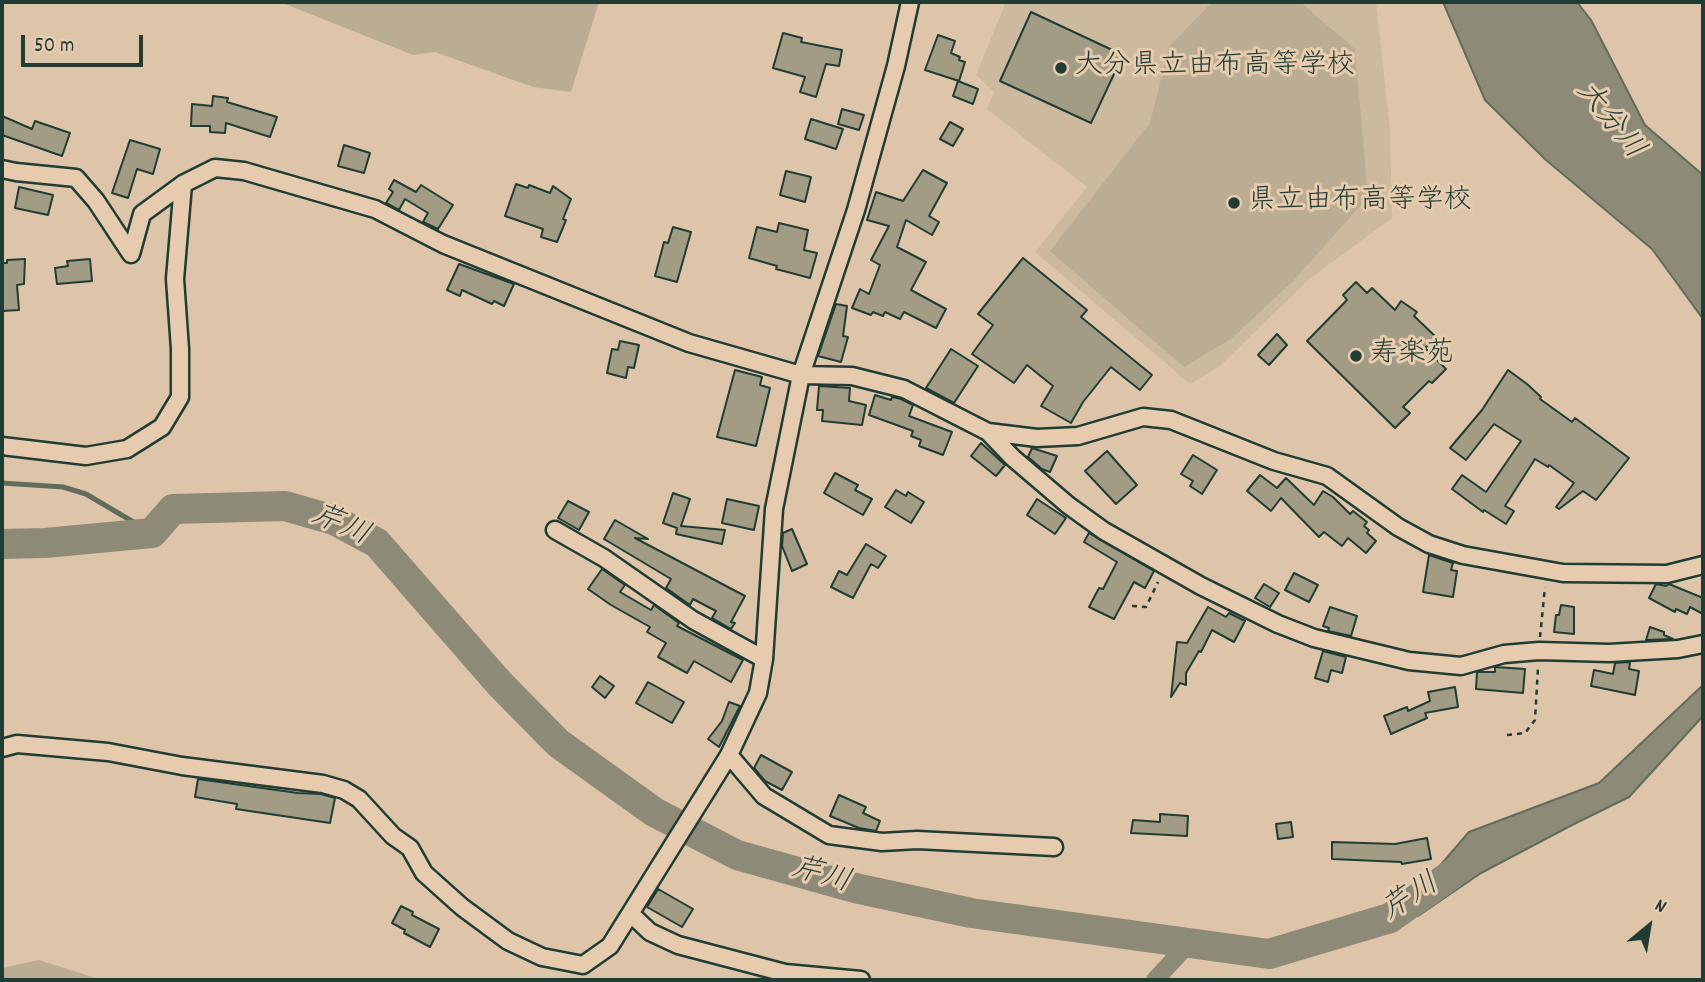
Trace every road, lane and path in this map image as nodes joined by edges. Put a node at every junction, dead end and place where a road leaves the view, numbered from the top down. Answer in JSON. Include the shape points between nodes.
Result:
{"nodes":[{"id":1,"x":910,"y":2,"type":"edge"},
{"id":2,"x":2,"y":169,"type":"edge"},
{"id":3,"x":183,"y":184,"type":"junction"},
{"id":4,"x":801,"y":375,"type":"junction"},
{"id":5,"x":988,"y":432,"type":"junction"},
{"id":6,"x":2,"y":446,"type":"edge"},
{"id":7,"x":555,"y":530,"type":"dead end"},
{"id":8,"x":1703,"y":565,"type":"edge"},
{"id":9,"x":1165,"y":566,"type":"junction"},
{"id":10,"x":1132,"y":606,"type":"dead end"},
{"id":11,"x":1703,"y":644,"type":"edge"},
{"id":12,"x":764,"y":659,"type":"junction"},
{"id":13,"x":2,"y":748,"type":"edge"},
{"id":14,"x":729,"y":755,"type":"junction"},
{"id":15,"x":1054,"y":847,"type":"dead end"},
{"id":16,"x":631,"y":914,"type":"junction"},
{"id":17,"x":861,"y":980,"type":"edge"}],
"edges":[{"from":1,"to":4,"type":"street","via":[[856,210]]},
{"from":2,"to":3,"type":"street","via":[[76,178],[131,254],[142,214]]},
{"from":3,"to":4,"type":"street","via":[[215,168],[298,185],[375,209],[443,244],[689,343]]},
{"from":3,"to":6,"type":"street","via":[[175,279],[180,397],[162,427],[127,449],[86,456]]},
{"from":4,"to":5,"type":"street","via":[[852,376],[904,389]]},
{"from":4,"to":12,"type":"street","via":[[774,509]]},
{"from":5,"to":8,"type":"street","via":[[1037,438],[1077,436],[1143,417],[1171,420],[1274,461],[1327,476],[1398,527],[1463,555],[1563,573],[1667,574]]},
{"from":5,"to":9,"type":"street","via":[[1068,505]]},
{"from":7,"to":12,"type":"street","via":[[693,620]]},
{"from":9,"to":10,"type":"path","via":[[1146,607]]},
{"from":9,"to":11,"type":"street","via":[[1278,624],[1314,638],[1409,661],[1461,666],[1504,654],[1609,653]]},
{"from":12,"to":14,"type":"street","via":[[758,694]]},
{"from":13,"to":16,"type":"street","via":[[17,744],[108,752],[344,790],[410,848],[424,873],[462,907],[508,941],[542,957],[583,965],[610,946]]},
{"from":14,"to":15,"type":"street","via":[[764,796],[829,835],[882,842]]},
{"from":14,"to":16,"type":"street"},
{"from":16,"to":17,"type":"street","via":[[650,932],[698,951],[785,973]]}]}
